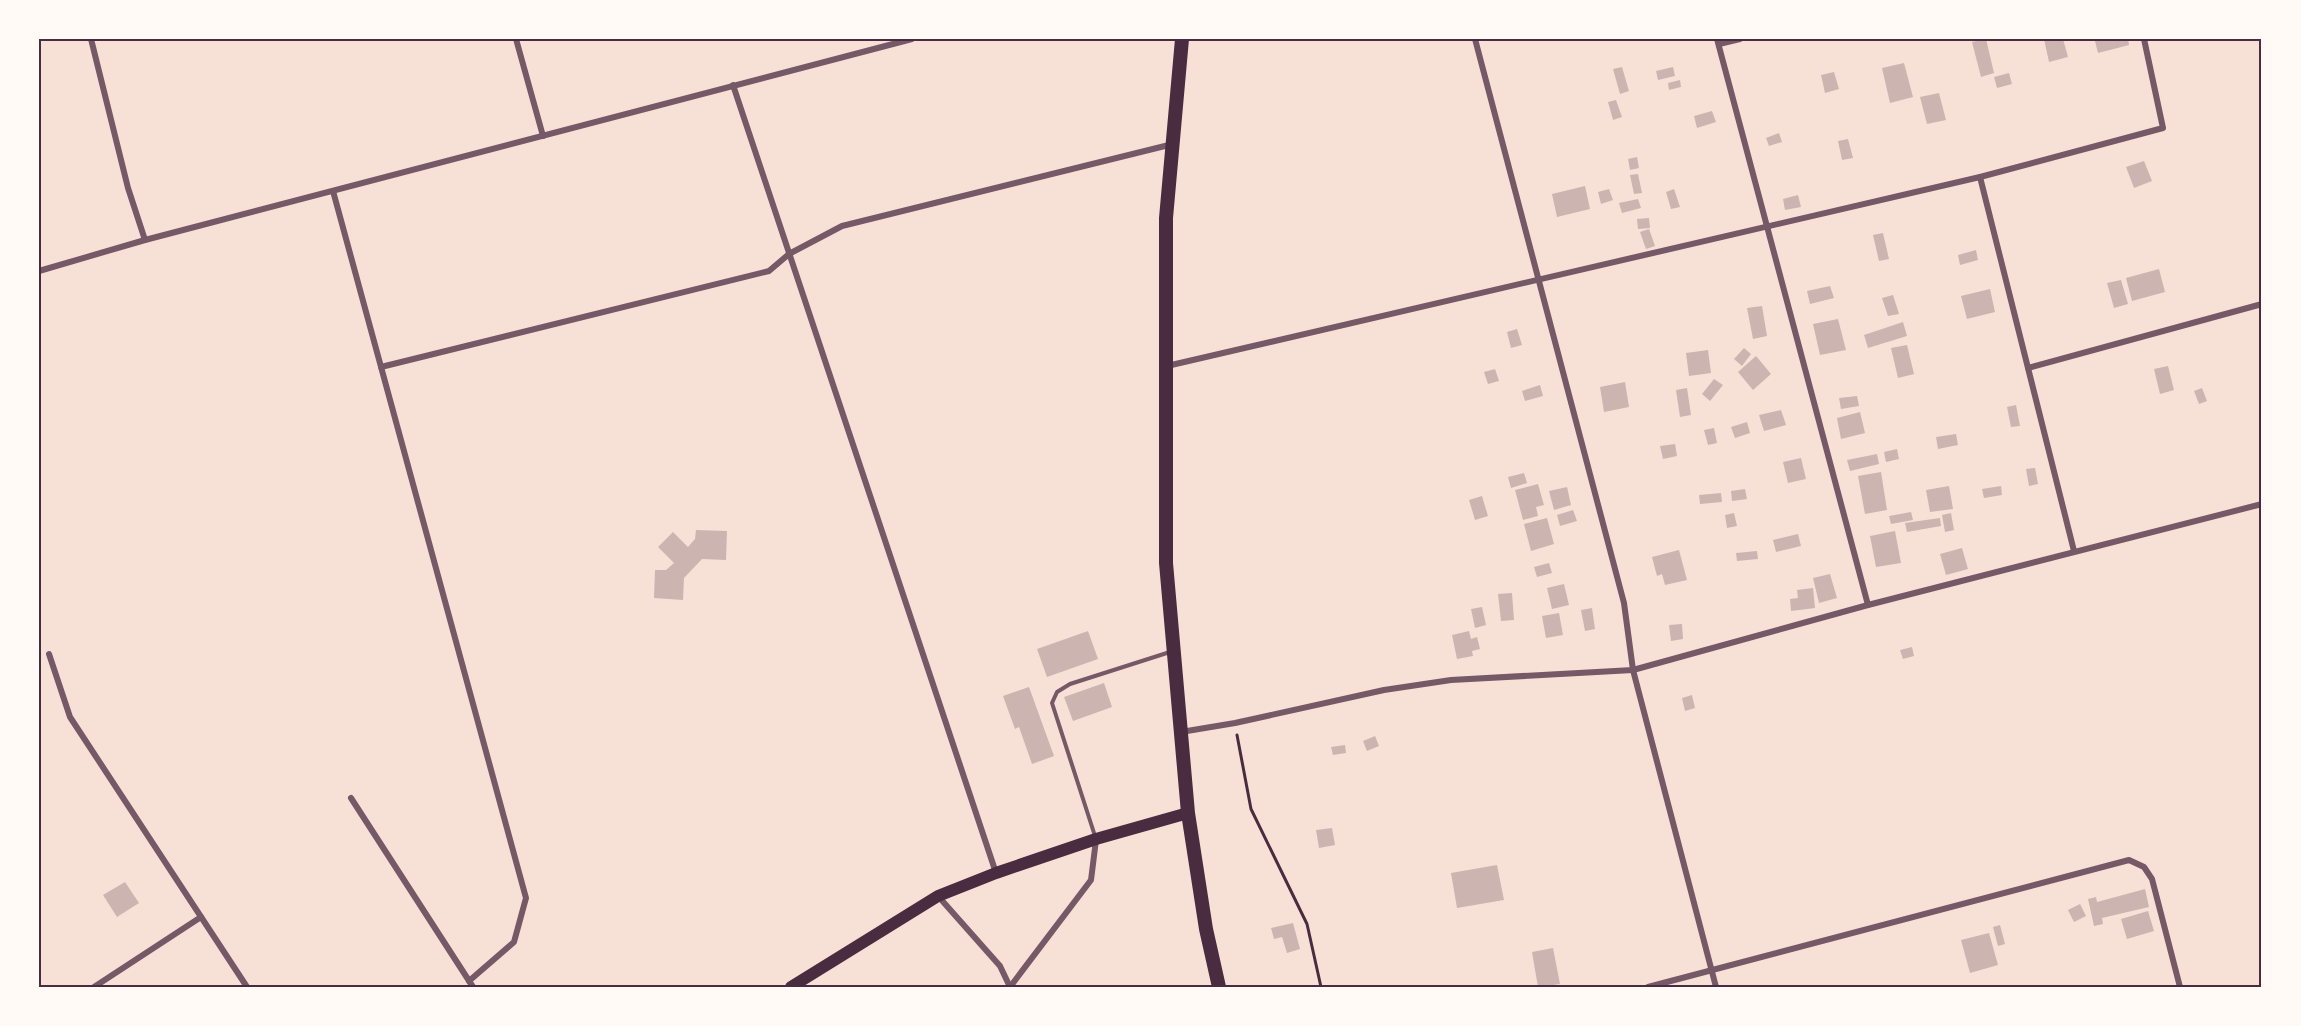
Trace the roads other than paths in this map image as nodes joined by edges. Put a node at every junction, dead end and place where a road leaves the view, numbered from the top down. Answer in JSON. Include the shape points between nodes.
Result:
{"nodes":[{"id":1,"x":91,"y":39,"type":"edge"},
{"id":2,"x":516,"y":39,"type":"edge"},
{"id":3,"x":912,"y":39,"type":"edge"},
{"id":4,"x":1182,"y":39,"type":"edge"},
{"id":5,"x":1475,"y":39,"type":"edge"},
{"id":6,"x":1740,"y":39,"type":"edge"},
{"id":7,"x":2144,"y":39,"type":"edge"},
{"id":8,"x":1718,"y":42,"type":"edge"},
{"id":9,"x":733,"y":85,"type":"junction"},
{"id":10,"x":543,"y":136,"type":"junction"},
{"id":11,"x":1173,"y":144,"type":"junction"},
{"id":12,"x":1980,"y":177,"type":"junction"},
{"id":13,"x":333,"y":191,"type":"junction"},
{"id":14,"x":1767,"y":226,"type":"junction"},
{"id":15,"x":145,"y":240,"type":"junction"},
{"id":16,"x":789,"y":254,"type":"junction"},
{"id":17,"x":39,"y":270,"type":"edge"},
{"id":18,"x":1539,"y":279,"type":"junction"},
{"id":19,"x":2262,"y":304,"type":"edge"},
{"id":20,"x":1166,"y":366,"type":"junction"},
{"id":21,"x":381,"y":367,"type":"junction"},
{"id":22,"x":2028,"y":368,"type":"junction"},
{"id":23,"x":2262,"y":504,"type":"edge"},
{"id":24,"x":2074,"y":551,"type":"junction"},
{"id":25,"x":1868,"y":605,"type":"junction"},
{"id":26,"x":1174,"y":651,"type":"junction"},
{"id":27,"x":49,"y":654,"type":"dead end"},
{"id":28,"x":1634,"y":670,"type":"junction"},
{"id":29,"x":1181,"y":732,"type":"junction"},
{"id":30,"x":351,"y":798,"type":"dead end"},
{"id":31,"x":1188,"y":813,"type":"junction"},
{"id":32,"x":1096,"y":839,"type":"junction"},
{"id":33,"x":996,"y":873,"type":"junction"},
{"id":34,"x":938,"y":896,"type":"junction"},
{"id":35,"x":201,"y":917,"type":"junction"},
{"id":36,"x":1711,"y":971,"type":"junction"},
{"id":37,"x":471,"y":984,"type":"edge"},
{"id":38,"x":94,"y":987,"type":"edge"},
{"id":39,"x":247,"y":987,"type":"edge"},
{"id":40,"x":791,"y":987,"type":"edge"},
{"id":41,"x":1010,"y":987,"type":"edge"},
{"id":42,"x":1219,"y":987,"type":"edge"},
{"id":43,"x":1648,"y":987,"type":"edge"},
{"id":44,"x":1716,"y":987,"type":"edge"},
{"id":45,"x":2180,"y":987,"type":"edge"}],
"edges":[{"from":1,"to":15,"type":"street"},
{"from":2,"to":10,"type":"street"},
{"from":3,"to":9,"type":"street"},
{"from":4,"to":11,"type":"main road"},
{"from":5,"to":18,"type":"street"},
{"from":6,"to":8,"type":"street"},
{"from":7,"to":12,"type":"street","via":[[2163,129]]},
{"from":8,"to":14,"type":"street"},
{"from":9,"to":10,"type":"street"},
{"from":9,"to":16,"type":"street"},
{"from":10,"to":13,"type":"street"},
{"from":11,"to":16,"type":"street","via":[[842,226]]},
{"from":11,"to":20,"type":"main road","via":[[1166,218]]},
{"from":12,"to":14,"type":"street"},
{"from":12,"to":22,"type":"street"},
{"from":13,"to":15,"type":"street"},
{"from":13,"to":21,"type":"street"},
{"from":14,"to":18,"type":"street"},
{"from":14,"to":25,"type":"street"},
{"from":15,"to":17,"type":"street"},
{"from":16,"to":21,"type":"street","via":[[769,272]]},
{"from":16,"to":33,"type":"street"},
{"from":18,"to":20,"type":"street"},
{"from":18,"to":28,"type":"street","via":[[1624,603]]},
{"from":19,"to":22,"type":"street"},
{"from":20,"to":26,"type":"main road","via":[[1167,563]]},
{"from":21,"to":37,"type":"street","via":[[526,898],[514,942]]},
{"from":22,"to":24,"type":"street"},
{"from":23,"to":24,"type":"street"},
{"from":24,"to":25,"type":"street"},
{"from":25,"to":28,"type":"street"},
{"from":26,"to":29,"type":"main road"},
{"from":26,"to":32,"type":"lane","via":[[1070,684],[1057,692],[1052,704]]},
{"from":27,"to":35,"type":"street","via":[[70,717]]},
{"from":28,"to":29,"type":"street","via":[[1451,680]]},
{"from":28,"to":36,"type":"street"},
{"from":29,"to":31,"type":"main road"},
{"from":30,"to":37,"type":"street"},
{"from":31,"to":32,"type":"main road"},
{"from":31,"to":42,"type":"main road"},
{"from":32,"to":33,"type":"main road"},
{"from":32,"to":41,"type":"street","via":[[1091,880]]},
{"from":33,"to":34,"type":"main road"},
{"from":34,"to":40,"type":"main road"},
{"from":34,"to":41,"type":"street","via":[[1000,966]]},
{"from":35,"to":38,"type":"street"},
{"from":35,"to":39,"type":"street"},
{"from":36,"to":43,"type":"street"},
{"from":36,"to":44,"type":"street"},
{"from":36,"to":45,"type":"street","via":[[2129,860],[2144,867],[2152,879]]}]}
